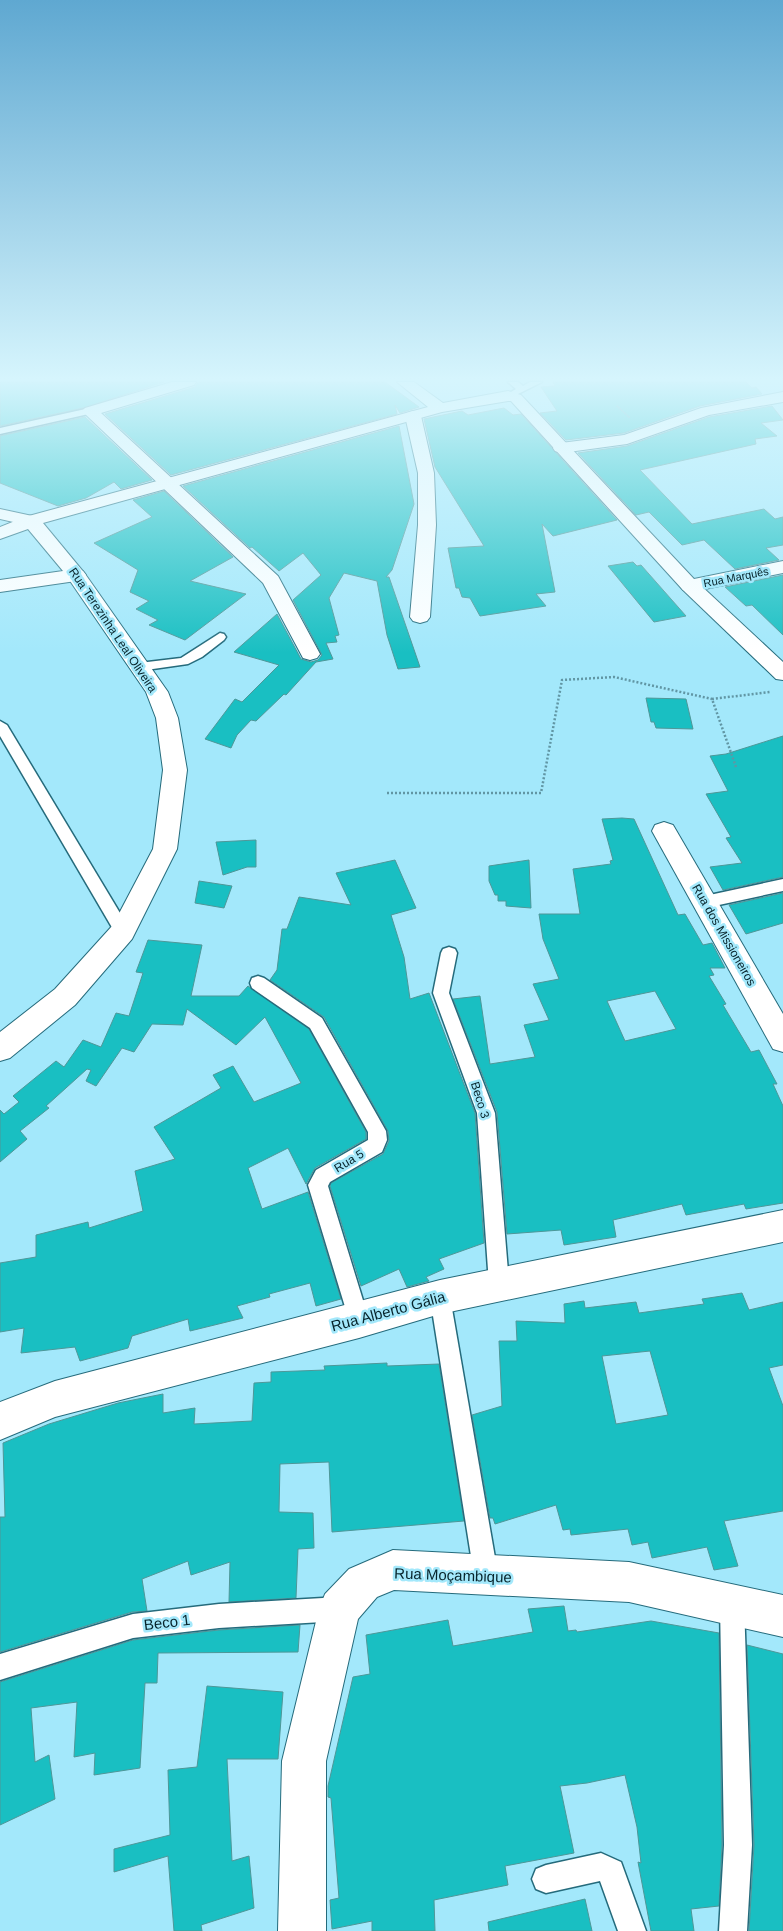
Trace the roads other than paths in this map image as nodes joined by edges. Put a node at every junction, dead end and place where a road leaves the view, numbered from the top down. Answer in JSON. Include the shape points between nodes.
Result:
{"nodes":[{"id":1,"x":156,"y":472,"type":"edge"},
{"id":2,"x":212,"y":472,"type":"edge"},
{"id":3,"x":426,"y":472,"type":"edge"},
{"id":4,"x":583,"y":472,"type":"edge"},
{"id":5,"x":169,"y":484,"type":"junction"},
{"id":6,"x":0,"y":514,"type":"edge"},
{"id":7,"x":31,"y":521,"type":"junction"},
{"id":8,"x":0,"y":534,"type":"edge"},
{"id":9,"x":61,"y":564,"type":"junction"},
{"id":10,"x":783,"y":567,"type":"edge"},
{"id":11,"x":0,"y":586,"type":"edge"},
{"id":12,"x":690,"y":586,"type":"junction"},
{"id":13,"x":420,"y":617,"type":"dead end"},
{"id":14,"x":220,"y":637,"type":"dead end"},
{"id":15,"x":310,"y":654,"type":"dead end"},
{"id":16,"x":139,"y":667,"type":"junction"},
{"id":17,"x":779,"y":683,"type":"edge"},
{"id":18,"x":0,"y":725,"type":"edge"},
{"id":19,"x":664,"y":831,"type":"dead end"},
{"id":20,"x":783,"y":885,"type":"edge"},
{"id":21,"x":705,"y":902,"type":"junction"},
{"id":22,"x":123,"y":932,"type":"junction"},
{"id":23,"x":450,"y":953,"type":"dead end"},
{"id":24,"x":258,"y":983,"type":"dead end"},
{"id":25,"x":783,"y":1040,"type":"edge"},
{"id":26,"x":0,"y":1049,"type":"edge"},
{"id":27,"x":783,"y":1226,"type":"edge"},
{"id":28,"x":500,"y":1284,"type":"junction"},
{"id":29,"x":440,"y":1296,"type":"junction"},
{"id":30,"x":358,"y":1320,"type":"junction"},
{"id":31,"x":0,"y":1421,"type":"edge"},
{"id":32,"x":486,"y":1575,"type":"junction"},
{"id":33,"x":732,"y":1604,"type":"junction"},
{"id":34,"x":340,"y":1609,"type":"junction"},
{"id":35,"x":783,"y":1616,"type":"edge"},
{"id":36,"x":0,"y":1667,"type":"edge"},
{"id":37,"x":546,"y":1878,"type":"dead end"},
{"id":38,"x":302,"y":1931,"type":"edge"},
{"id":39,"x":632,"y":1931,"type":"edge"},
{"id":40,"x":733,"y":1931,"type":"edge"}],
"edges":[{"from":1,"to":5,"type":"street"},
{"from":2,"to":5,"type":"street"},
{"from":3,"to":13,"type":"street","via":[[427,525]]},
{"from":4,"to":12,"type":"street"},
{"from":5,"to":7,"type":"street"},
{"from":5,"to":15,"type":"street","via":[[272,580]]},
{"from":6,"to":7,"type":"street"},
{"from":7,"to":8,"type":"street"},
{"from":7,"to":9,"type":"street","name":"Rua Terezinha Leal Oliveira"},
{"from":9,"to":11,"type":"street"},
{"from":9,"to":16,"type":"street","name":"Rua Terezinha Leal Oliveira"},
{"from":10,"to":12,"type":"street","name":"Rua Marquês"},
{"from":12,"to":17,"type":"street"},
{"from":14,"to":16,"type":"lane","via":[[184,661]]},
{"from":16,"to":22,"type":"street","name":"Rua Terezinha Leal Oliveira","via":[[157,692],[167,718],[175,770],[165,848]]},
{"from":18,"to":22,"type":"lane"},
{"from":19,"to":21,"type":"street","name":"Rua dos Missioneiros"},
{"from":20,"to":21,"type":"lane"},
{"from":21,"to":25,"type":"street","name":"Rua dos Missioneiros"},
{"from":22,"to":26,"type":"street","name":"Rua Terezinha Leal Oliveira","via":[[65,997]]},
{"from":23,"to":28,"type":"lane","name":"Beco 3","via":[[441,993],[486,1113]]},
{"from":24,"to":30,"type":"lane","name":"Rua 5","via":[[316,1023],[377,1131],[375,1146],[323,1176],[318,1185]]},
{"from":27,"to":28,"type":"street","name":"Rua Alberto Gália"},
{"from":28,"to":29,"type":"street","name":"Rua Alberto Gália"},
{"from":29,"to":30,"type":"street","name":"Rua Alberto Gália"},
{"from":29,"to":32,"type":"lane"},
{"from":30,"to":31,"type":"street","name":"Rua Alberto Gália","via":[[55,1399]]},
{"from":32,"to":33,"type":"street","name":"Rua Moçambique","via":[[629,1582]]},
{"from":32,"to":34,"type":"street","name":"Rua Moçambique","via":[[393,1570],[363,1583]]},
{"from":33,"to":35,"type":"street","name":"Rua Moçambique"},
{"from":33,"to":40,"type":"lane","via":[[738,1845]]},
{"from":34,"to":36,"type":"lane","name":"Beco 1","via":[[219,1616],[133,1626]]},
{"from":34,"to":38,"type":"street","name":"Rua Moçambique","via":[[304,1760]]},
{"from":37,"to":39,"type":"lane","via":[[601,1867],[611,1872]]}]}
